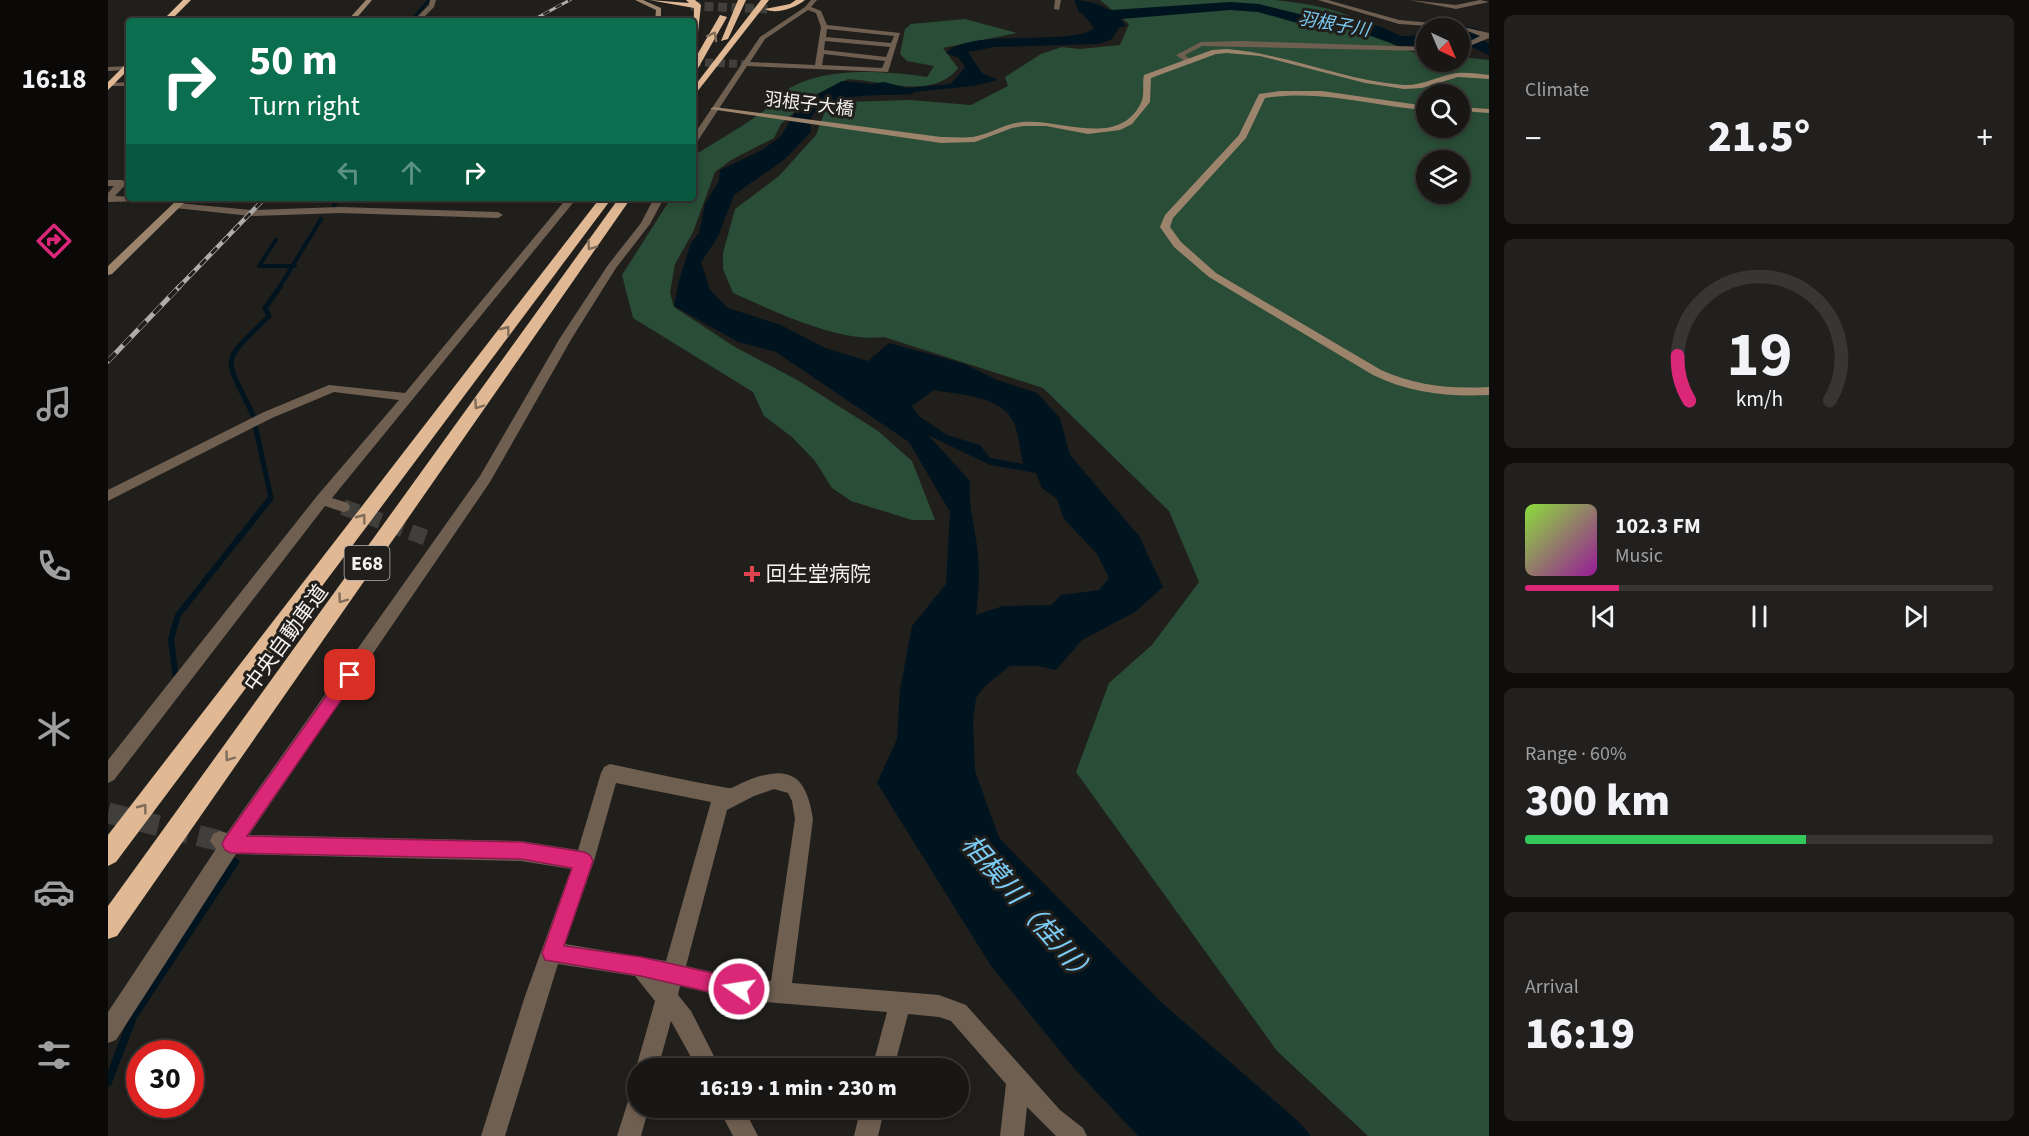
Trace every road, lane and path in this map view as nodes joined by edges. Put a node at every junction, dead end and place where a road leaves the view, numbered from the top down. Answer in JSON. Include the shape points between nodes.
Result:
{"nodes":[{"id":1,"x":187,"y":0,"type":"edge"},
{"id":2,"x":369,"y":0,"type":"edge"},
{"id":3,"x":433,"y":0,"type":"edge"},
{"id":4,"x":638,"y":0,"type":"edge"},
{"id":5,"x":653,"y":0,"type":"edge"},
{"id":6,"x":742,"y":0,"type":"edge"},
{"id":7,"x":801,"y":0,"type":"edge"},
{"id":8,"x":814,"y":0,"type":"edge"},
{"id":9,"x":1058,"y":0,"type":"edge"},
{"id":10,"x":1321,"y":0,"type":"edge"},
{"id":11,"x":1412,"y":0,"type":"edge"},
{"id":12,"x":1489,"y":0,"type":"edge"},
{"id":13,"x":690,"y":3,"type":"edge"},
{"id":14,"x":767,"y":4,"type":"edge"},
{"id":15,"x":727,"y":7,"type":"dead end"},
{"id":16,"x":807,"y":8,"type":"junction"},
{"id":17,"x":1057,"y":9,"type":"dead end"},
{"id":18,"x":169,"y":18,"type":"edge"},
{"id":19,"x":353,"y":18,"type":"edge"},
{"id":20,"x":419,"y":18,"type":"edge"},
{"id":21,"x":658,"y":18,"type":"edge"},
{"id":22,"x":696,"y":24,"type":"edge"},
{"id":23,"x":824,"y":27,"type":"junction"},
{"id":24,"x":1488,"y":36,"type":"edge"},
{"id":25,"x":822,"y":39,"type":"junction"},
{"id":26,"x":894,"y":45,"type":"junction"},
{"id":27,"x":1470,"y":45,"type":"edge"},
{"id":28,"x":1416,"y":49,"type":"edge"},
{"id":29,"x":820,"y":52,"type":"junction"},
{"id":30,"x":889,"y":59,"type":"junction"},
{"id":31,"x":1189,"y":62,"type":"junction"},
{"id":32,"x":696,"y":64,"type":"edge"},
{"id":33,"x":744,"y":64,"type":"junction"},
{"id":34,"x":126,"y":66,"type":"edge"},
{"id":35,"x":126,"y":68,"type":"edge"},
{"id":36,"x":818,"y":68,"type":"junction"},
{"id":37,"x":108,"y":69,"type":"edge"},
{"id":38,"x":1489,"y":77,"type":"edge"},
{"id":39,"x":126,"y":84,"type":"edge"},
{"id":40,"x":109,"y":86,"type":"edge"},
{"id":41,"x":696,"y":90,"type":"edge"},
{"id":42,"x":696,"y":91,"type":"edge"},
{"id":43,"x":1416,"y":107,"type":"edge"},
{"id":44,"x":714,"y":109,"type":"junction"},
{"id":45,"x":1470,"y":110,"type":"edge"},
{"id":46,"x":1489,"y":111,"type":"edge"},
{"id":47,"x":696,"y":137,"type":"edge"},
{"id":48,"x":108,"y":183,"type":"edge"},
{"id":49,"x":108,"y":198,"type":"edge"},
{"id":50,"x":126,"y":198,"type":"edge"},
{"id":51,"x":570,"y":201,"type":"edge"},
{"id":52,"x":604,"y":201,"type":"edge"},
{"id":53,"x":623,"y":201,"type":"edge"},
{"id":54,"x":657,"y":201,"type":"edge"},
{"id":55,"x":181,"y":202,"type":"edge"},
{"id":56,"x":498,"y":215,"type":"dead end"},
{"id":57,"x":108,"y":272,"type":"edge"},
{"id":58,"x":1489,"y":391,"type":"edge"},
{"id":59,"x":409,"y":397,"type":"junction"},
{"id":60,"x":108,"y":496,"type":"edge"},
{"id":61,"x":322,"y":500,"type":"junction"},
{"id":62,"x":343,"y":507,"type":"tunnel mouth"},
{"id":63,"x":108,"y":774,"type":"edge"},
{"id":64,"x":720,"y":804,"type":"junction"},
{"id":65,"x":226,"y":842,"type":"junction"},
{"id":66,"x":108,"y":854,"type":"edge"},
{"id":67,"x":584,"y":861,"type":"junction"},
{"id":68,"x":108,"y":927,"type":"edge"},
{"id":69,"x":552,"y":953,"type":"junction"},
{"id":70,"x":641,"y":966,"type":"junction"},
{"id":71,"x":673,"y":974,"type":"junction"},
{"id":72,"x":780,"y":993,"type":"junction"},
{"id":73,"x":666,"y":997,"type":"junction"},
{"id":74,"x":900,"y":1003,"type":"junction"},
{"id":75,"x":108,"y":1032,"type":"edge"},
{"id":76,"x":650,"y":1058,"type":"edge"},
{"id":77,"x":704,"y":1058,"type":"edge"},
{"id":78,"x":886,"y":1058,"type":"edge"},
{"id":79,"x":1018,"y":1079,"type":"junction"},
{"id":80,"x":634,"y":1118,"type":"edge"},
{"id":81,"x":736,"y":1118,"type":"edge"},
{"id":82,"x":870,"y":1118,"type":"edge"},
{"id":83,"x":493,"y":1136,"type":"edge"},
{"id":84,"x":629,"y":1136,"type":"edge"},
{"id":85,"x":746,"y":1136,"type":"edge"},
{"id":86,"x":866,"y":1136,"type":"edge"},
{"id":87,"x":1012,"y":1136,"type":"edge"},
{"id":88,"x":1075,"y":1136,"type":"edge"}],
"edges":[{"from":1,"to":18,"type":"highway"},
{"from":2,"to":19,"type":"street"},
{"from":3,"to":20,"type":"street"},
{"from":4,"to":21,"type":"street","via":[[659,9]]},
{"from":5,"to":13,"type":"highway"},
{"from":6,"to":41,"type":"highway"},
{"from":7,"to":14,"type":"highway","via":[[792,6]]},
{"from":8,"to":16,"type":"street"},
{"from":9,"to":17,"type":"street"},
{"from":10,"to":24,"type":"street","via":[[1399,22],[1455,27]]},
{"from":11,"to":12,"type":"street","via":[[1456,7]]},
{"from":13,"to":22,"type":"highway","via":[[698,8]]},
{"from":14,"to":42,"type":"highway"},
{"from":32,"to":15,"type":"highway","one_way":true},
{"from":16,"to":23,"type":"street","via":[[819,12]]},
{"from":16,"to":33,"type":"street","via":[[771,30]]},
{"from":23,"to":25,"type":"street"},
{"from":23,"to":26,"type":"street","via":[[898,34]]},
{"from":24,"to":27,"type":"street"},
{"from":25,"to":26,"type":"street"},
{"from":25,"to":29,"type":"street"},
{"from":26,"to":30,"type":"street"},
{"from":28,"to":31,"type":"street","via":[[1201,44],[1180,55]]},
{"from":29,"to":30,"type":"street"},
{"from":29,"to":36,"type":"street"},
{"from":30,"to":36,"type":"street","via":[[882,71]]},
{"from":31,"to":38,"type":"street","via":[[1215,52],[1235,51],[1404,87],[1458,75]]},
{"from":31,"to":44,"type":"street","name":"羽根子大橋","via":[[1147,77],[1146,102],[1138,112],[1129,122],[1102,131],[1024,124],[963,141],[941,140]]},
{"from":33,"to":36,"type":"street"},
{"from":33,"to":44,"type":"street"},
{"from":34,"to":37,"type":"street"},
{"from":35,"to":40,"type":"highway"},
{"from":39,"to":40,"type":"street"},
{"from":43,"to":58,"type":"street","via":[[1328,96],[1271,94],[1258,100],[1251,121],[1234,146],[1168,217],[1165,227],[1173,242],[1187,254],[1363,365],[1424,389],[1456,393]]},
{"from":44,"to":47,"type":"street"},
{"from":45,"to":46,"type":"street"},
{"from":48,"to":49,"type":"street","via":[[122,183]]},
{"from":49,"to":50,"type":"street"},
{"from":51,"to":59,"type":"street"},
{"from":66,"to":52,"type":"highway","name":"中央自動車道","number":"E68","one_way":true},
{"from":53,"to":68,"type":"highway","name":"中央自動車道","number":"E68","one_way":true},
{"from":54,"to":65,"type":"street","via":[[566,338],[485,479]]},
{"from":55,"to":56,"type":"street","via":[[251,213],[340,210]]},
{"from":55,"to":57,"type":"street"},
{"from":59,"to":60,"type":"street","via":[[322,390]]},
{"from":59,"to":61,"type":"street"},
{"from":61,"to":62,"type":"street"},
{"from":61,"to":63,"type":"street"},
{"from":64,"to":67,"type":"street","via":[[722,795],[609,773]]},
{"from":64,"to":71,"type":"street"},
{"from":64,"to":72,"type":"street","via":[[763,782],[781,779],[796,788],[803,805]]},
{"from":65,"to":67,"type":"street","via":[[521,850]]},
{"from":65,"to":75,"type":"street"},
{"from":67,"to":69,"type":"street"},
{"from":69,"to":70,"type":"street"},
{"from":69,"to":83,"type":"street"},
{"from":70,"to":71,"type":"street"},
{"from":70,"to":73,"type":"street"},
{"from":71,"to":72,"type":"street","via":[[739,989]]},
{"from":71,"to":73,"type":"street"},
{"from":72,"to":74,"type":"street"},
{"from":73,"to":76,"type":"street"},
{"from":73,"to":77,"type":"street"},
{"from":74,"to":78,"type":"street"},
{"from":74,"to":79,"type":"street","via":[[939,1006],[958,1012]]},
{"from":79,"to":87,"type":"street"},
{"from":79,"to":88,"type":"street","via":[[1052,1118]]},
{"from":80,"to":84,"type":"street"},
{"from":81,"to":85,"type":"street"},
{"from":82,"to":86,"type":"street"}]}
